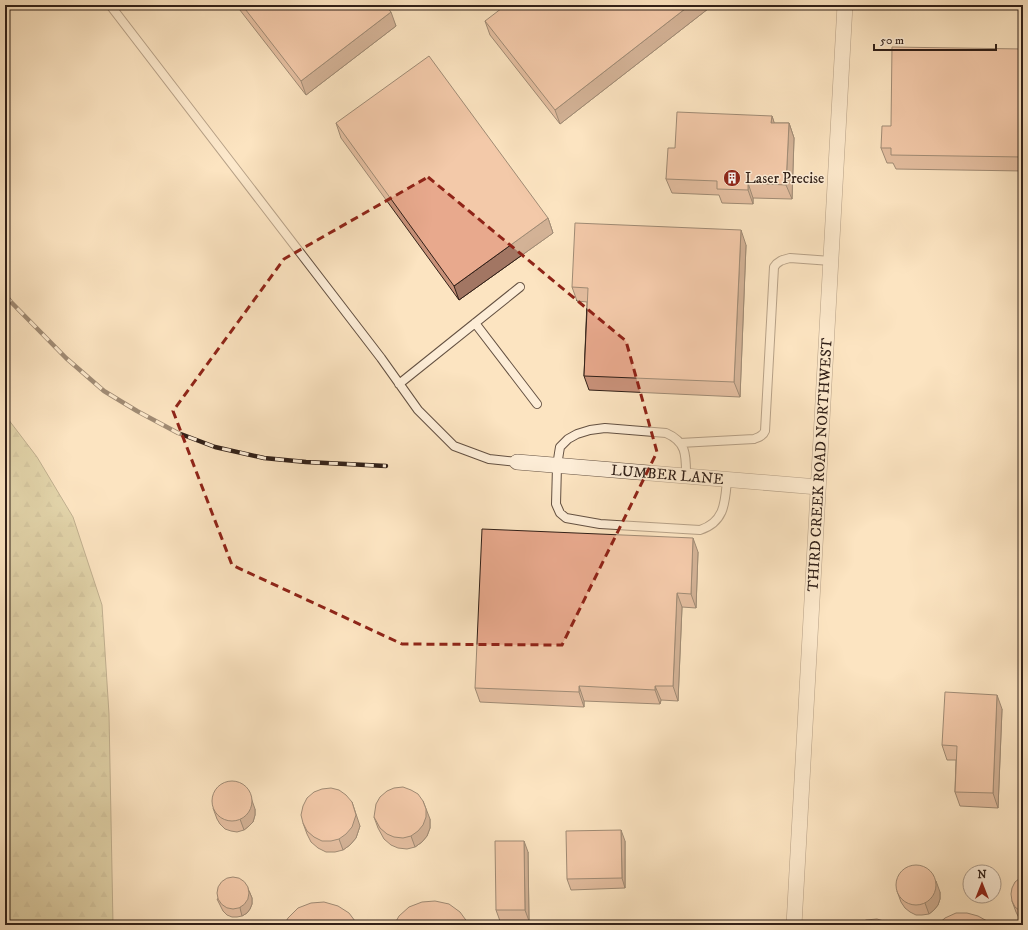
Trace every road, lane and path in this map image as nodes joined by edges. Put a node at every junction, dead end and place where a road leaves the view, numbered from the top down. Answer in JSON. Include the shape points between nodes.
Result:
{"nodes":[{"id":1,"x":110,"y":5,"type":"edge"},
{"id":2,"x":845,"y":5,"type":"edge"},
{"id":3,"x":831,"y":261,"type":"junction"},
{"id":4,"x":520,"y":287,"type":"dead end"},
{"id":5,"x":475,"y":323,"type":"junction"},
{"id":6,"x":399,"y":384,"type":"junction"},
{"id":7,"x":537,"y":404,"type":"dead end"},
{"id":8,"x":680,"y":443,"type":"junction"},
{"id":9,"x":517,"y":462,"type":"joint"},
{"id":10,"x":557,"y":466,"type":"junction"},
{"id":11,"x":686,"y":476,"type":"junction"},
{"id":12,"x":727,"y":480,"type":"junction"},
{"id":13,"x":818,"y":487,"type":"junction"},
{"id":14,"x":794,"y":925,"type":"edge"}],
"edges":[{"from":1,"to":6,"type":"lane"},
{"from":2,"to":3,"type":"street","name":"THIRD CREEK ROAD NORTHWEST"},
{"from":3,"to":8,"type":"lane","via":[[790,258],[777,262],[774,267],[764,435],[754,439]]},
{"from":3,"to":13,"type":"street","name":"THIRD CREEK ROAD NORTHWEST"},
{"from":4,"to":5,"type":"lane"},
{"from":5,"to":6,"type":"lane"},
{"from":5,"to":7,"type":"lane"},
{"from":6,"to":9,"type":"lane","via":[[418,410],[454,446],[489,459]]},
{"from":8,"to":10,"type":"lane","via":[[674,436],[666,433],[605,428],[590,430],[568,439],[560,447]]},
{"from":8,"to":11,"type":"lane","via":[[686,455]]},
{"from":9,"to":10,"type":"street","name":"LUMBER LANE"},
{"from":10,"to":11,"type":"street","name":"LUMBER LANE"},
{"from":10,"to":12,"type":"lane","via":[[556,504],[560,513],[566,518],[600,524],[700,530],[714,523],[722,510]]},
{"from":11,"to":12,"type":"street","name":"LUMBER LANE"},
{"from":12,"to":13,"type":"street","name":"LUMBER LANE"},
{"from":13,"to":14,"type":"street","name":"THIRD CREEK ROAD NORTHWEST"}]}
